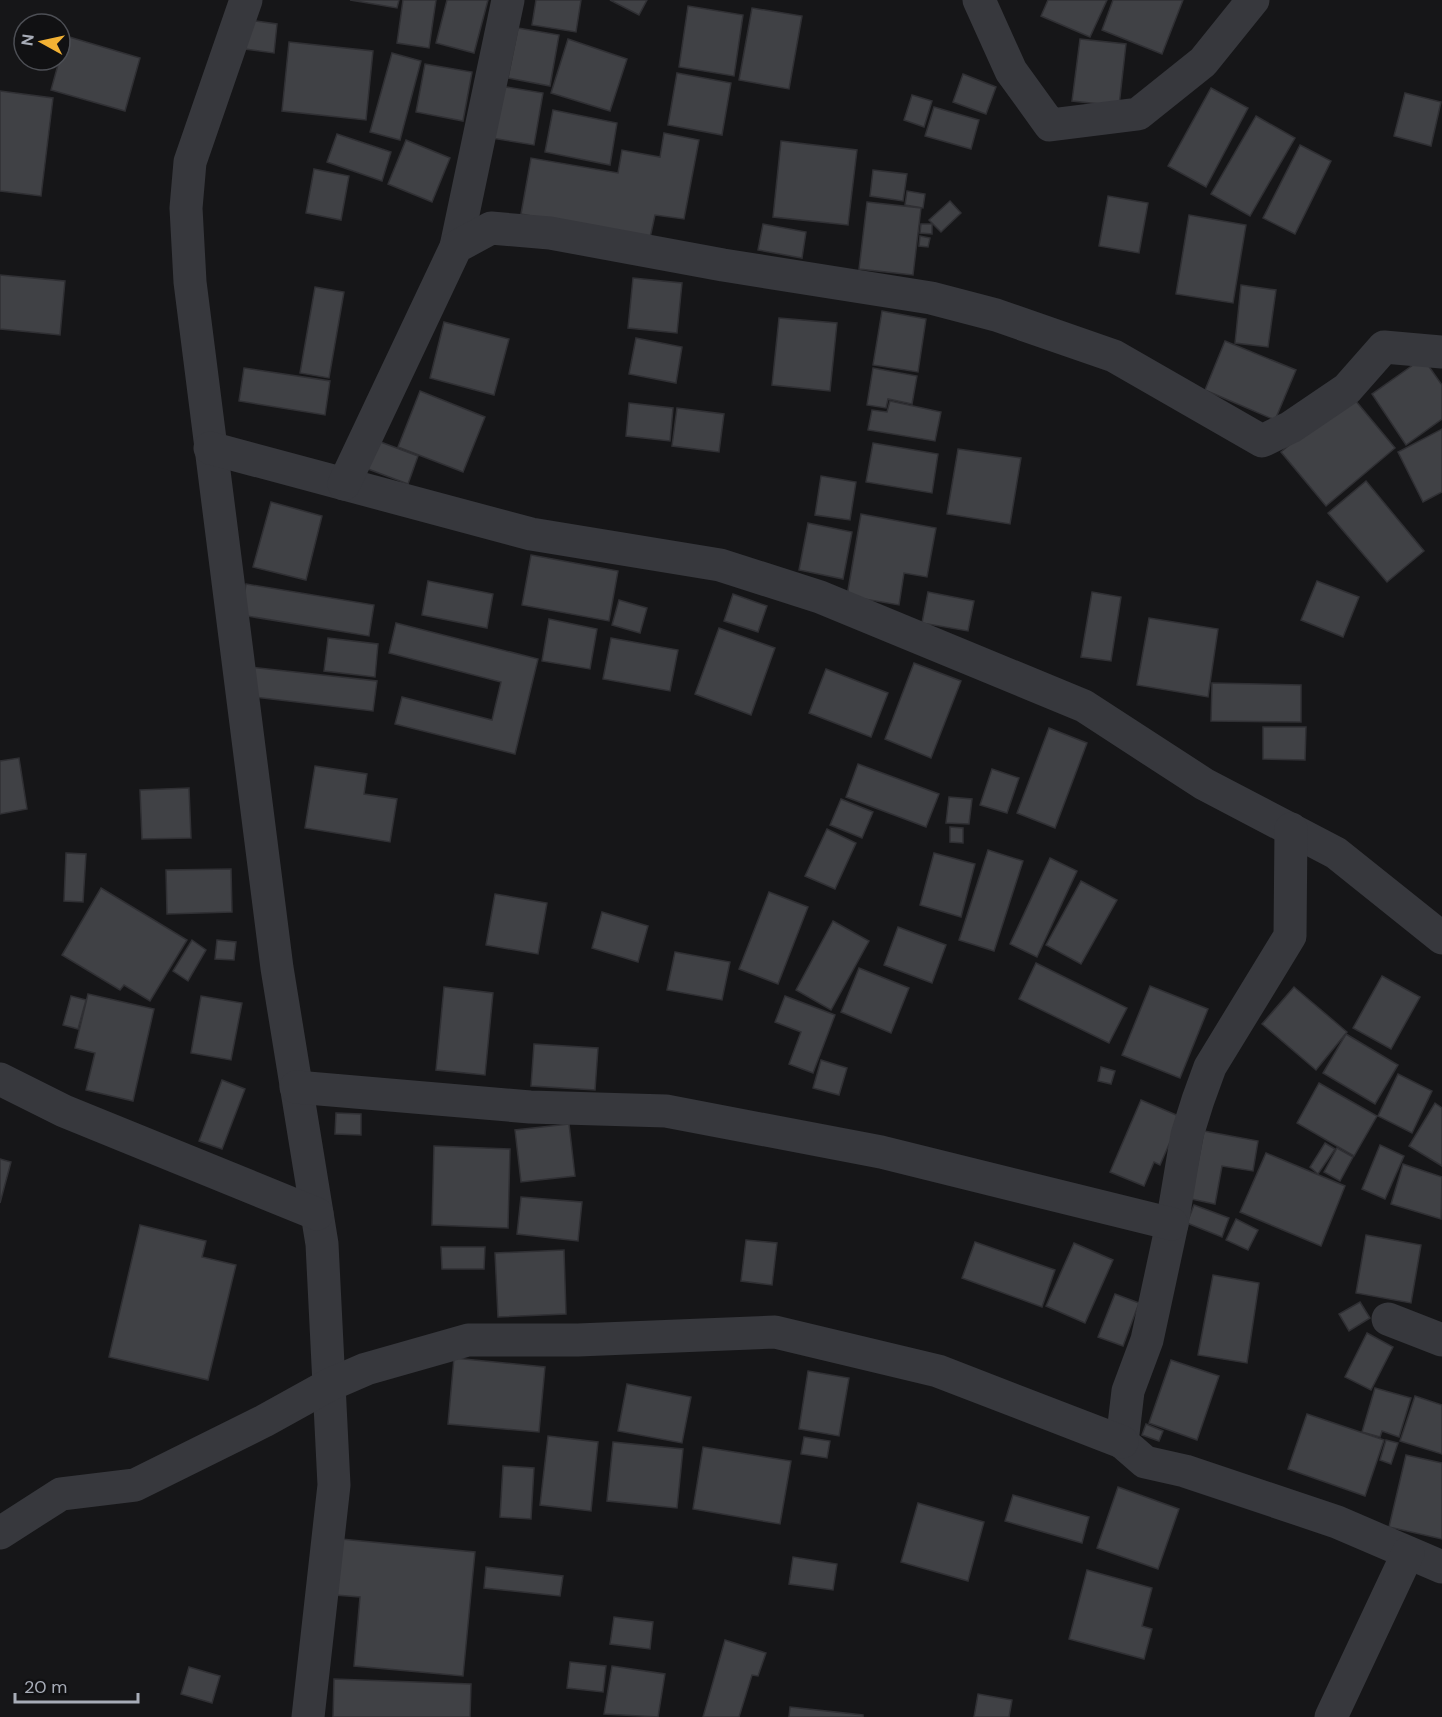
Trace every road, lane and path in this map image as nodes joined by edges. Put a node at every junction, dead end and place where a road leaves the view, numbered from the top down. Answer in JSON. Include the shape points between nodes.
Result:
{"nodes":[{"id":1,"x":246,"y":0,"type":"edge"},
{"id":2,"x":508,"y":0,"type":"edge"},
{"id":3,"x":979,"y":0,"type":"edge"},
{"id":4,"x":1253,"y":0,"type":"edge"},
{"id":5,"x":456,"y":247,"type":"junction"},
{"id":6,"x":1442,"y":352,"type":"edge"},
{"id":7,"x":210,"y":448,"type":"junction"},
{"id":8,"x":344,"y":484,"type":"junction"},
{"id":9,"x":1291,"y":829,"type":"junction"},
{"id":10,"x":1442,"y":938,"type":"edge"},
{"id":11,"x":0,"y":1079,"type":"edge"},
{"id":12,"x":296,"y":1087,"type":"junction"},
{"id":13,"x":317,"y":1214,"type":"junction"},
{"id":14,"x":1172,"y":1224,"type":"junction"},
{"id":15,"x":1388,"y":1319,"type":"dead end"},
{"id":16,"x":1442,"y":1340,"type":"edge"},
{"id":17,"x":329,"y":1385,"type":"junction"},
{"id":18,"x":1122,"y":1442,"type":"junction"},
{"id":19,"x":0,"y":1533,"type":"edge"},
{"id":20,"x":1408,"y":1553,"type":"junction"},
{"id":21,"x":1442,"y":1567,"type":"edge"},
{"id":22,"x":308,"y":1717,"type":"edge"},
{"id":23,"x":1331,"y":1717,"type":"edge"}],
"edges":[{"from":1,"to":7,"type":"street","via":[[189,162],[186,208],[190,282]]},
{"from":2,"to":5,"type":"street"},
{"from":3,"to":4,"type":"street","via":[[1011,71],[1050,125],[1138,114],[1203,62]]},
{"from":5,"to":6,"type":"street","via":[[491,228],[549,232],[931,298],[996,315],[1114,356],[1262,441],[1291,427],[1347,389],[1384,347]]},
{"from":5,"to":8,"type":"street"},
{"from":7,"to":8,"type":"street"},
{"from":7,"to":12,"type":"street"},
{"from":8,"to":9,"type":"street","via":[[531,534],[720,565],[820,597],[1084,706],[1204,784]]},
{"from":9,"to":10,"type":"street","via":[[1336,853]]},
{"from":9,"to":14,"type":"street","via":[[1290,936],[1210,1067],[1187,1135]]},
{"from":11,"to":13,"type":"street","via":[[64,1111]]},
{"from":12,"to":13,"type":"street"},
{"from":12,"to":14,"type":"street","via":[[530,1107],[666,1111],[881,1152]]},
{"from":13,"to":17,"type":"street"},
{"from":14,"to":18,"type":"street","via":[[1147,1340],[1128,1391]]},
{"from":15,"to":16,"type":"street"},
{"from":17,"to":18,"type":"street","via":[[366,1369],[468,1340],[775,1332],[938,1371]]},
{"from":17,"to":19,"type":"street","via":[[135,1485],[61,1494]]},
{"from":17,"to":22,"type":"street","via":[[334,1485]]},
{"from":18,"to":20,"type":"street","via":[[1145,1462],[1337,1522]]},
{"from":20,"to":21,"type":"street"},
{"from":20,"to":23,"type":"street"}]}
